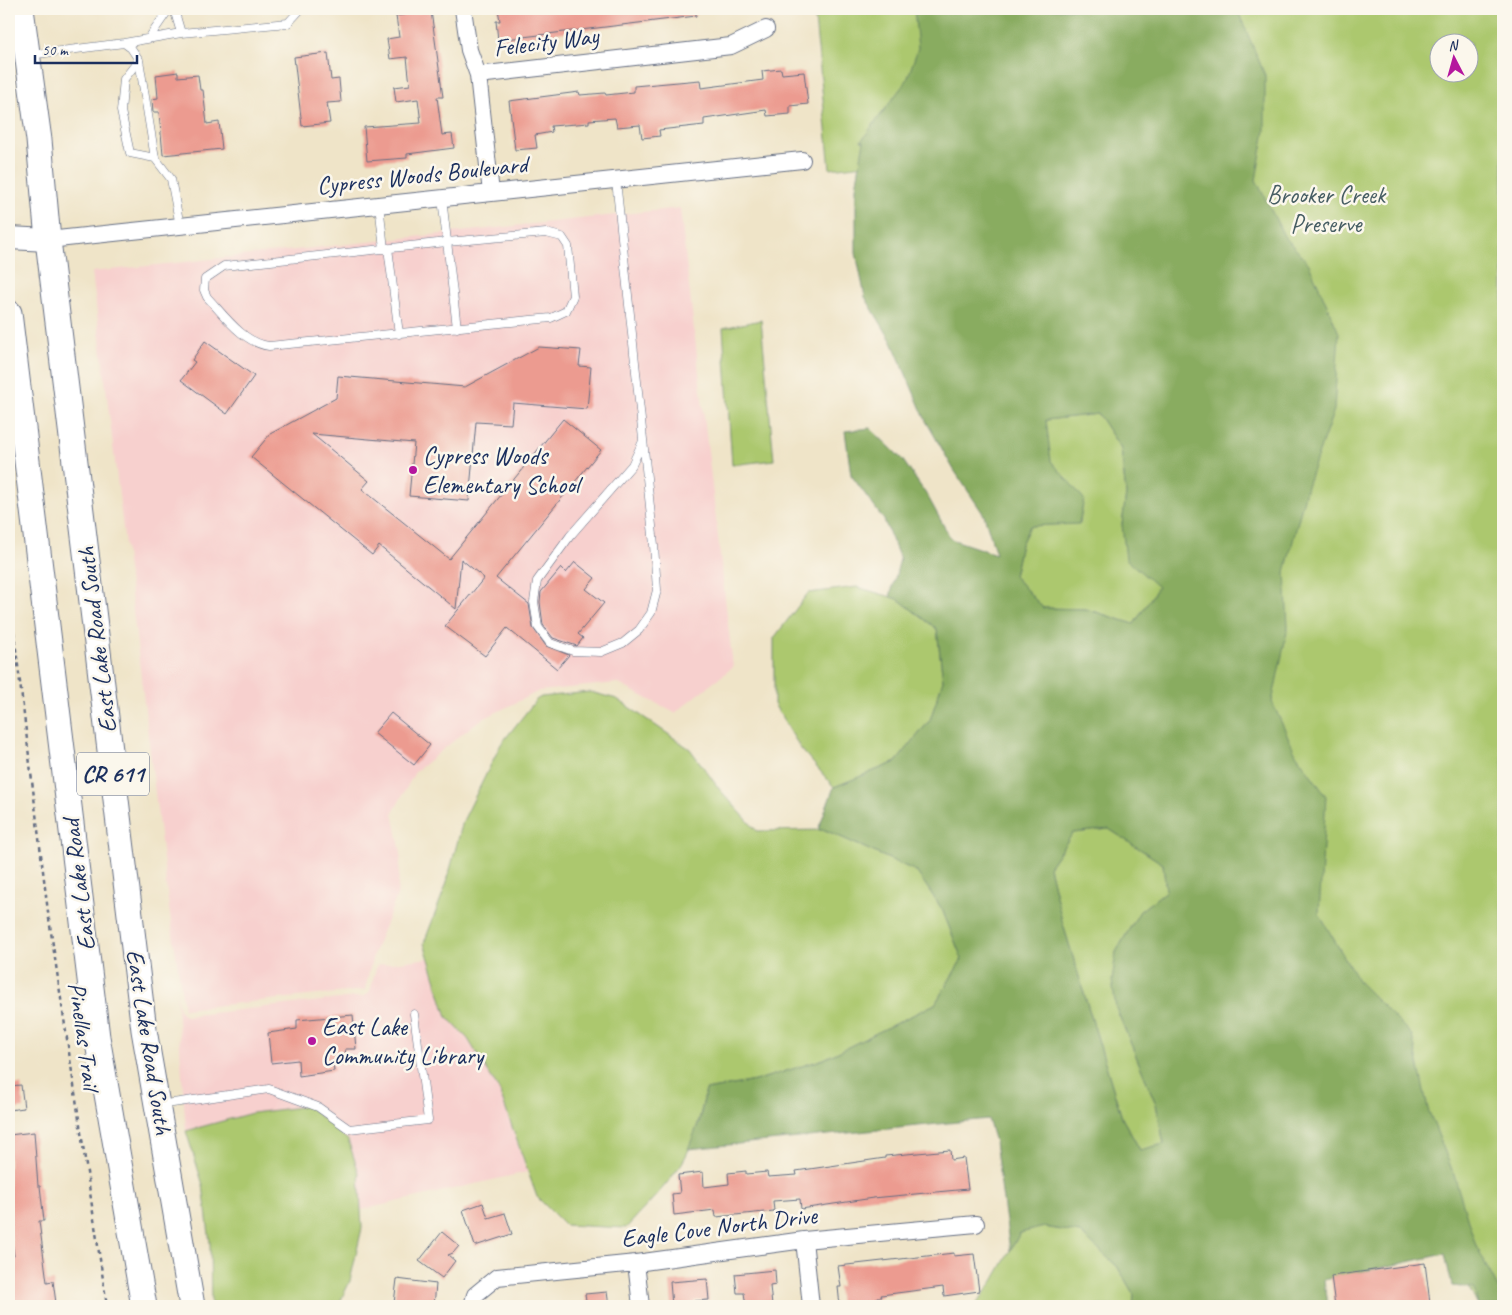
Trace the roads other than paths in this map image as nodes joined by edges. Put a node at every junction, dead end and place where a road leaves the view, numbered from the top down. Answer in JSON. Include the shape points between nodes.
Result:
{"nodes":[{"id":1,"x":21,"y":9,"type":"edge"},
{"id":2,"x":169,"y":9,"type":"edge"},
{"id":3,"x":174,"y":9,"type":"edge"},
{"id":4,"x":463,"y":9,"type":"edge"},
{"id":5,"x":299,"y":11,"type":"dead end"},
{"id":6,"x":766,"y":29,"type":"dead end"},
{"id":7,"x":182,"y":33,"type":"junction"},
{"id":8,"x":149,"y":38,"type":"junction"},
{"id":9,"x":124,"y":43,"type":"junction"},
{"id":10,"x":28,"y":56,"type":"junction"},
{"id":11,"x":139,"y":60,"type":"junction"},
{"id":12,"x":478,"y":76,"type":"junction"},
{"id":13,"x":155,"y":158,"type":"junction"},
{"id":14,"x":802,"y":160,"type":"dead end"},
{"id":15,"x":616,"y":180,"type":"junction"},
{"id":16,"x":491,"y":193,"type":"junction"},
{"id":17,"x":442,"y":198,"type":"junction"},
{"id":18,"x":379,"y":204,"type":"junction"},
{"id":19,"x":180,"y":226,"type":"junction"},
{"id":20,"x":9,"y":238,"type":"edge"},
{"id":21,"x":48,"y":240,"type":"junction"},
{"id":22,"x":447,"y":242,"type":"junction"},
{"id":23,"x":386,"y":248,"type":"junction"},
{"id":24,"x":9,"y":313,"type":"edge"},
{"id":25,"x":457,"y":328,"type":"junction"},
{"id":26,"x":399,"y":334,"type":"junction"},
{"id":27,"x":643,"y":441,"type":"junction"},
{"id":28,"x":414,"y":1014,"type":"dead end"},
{"id":29,"x":157,"y":1105,"type":"junction"},
{"id":30,"x":976,"y":1224,"type":"dead end"},
{"id":31,"x":804,"y":1240,"type":"junction"},
{"id":32,"x":636,"y":1263,"type":"junction"},
{"id":33,"x":473,"y":1300,"type":"edge"},
{"id":34,"x":144,"y":1306,"type":"edge"},
{"id":35,"x":192,"y":1306,"type":"edge"},
{"id":36,"x":640,"y":1306,"type":"edge"},
{"id":37,"x":811,"y":1306,"type":"edge"}],
"edges":[{"from":1,"to":10,"type":"main road","number":"CR 611"},
{"from":2,"to":8,"type":"lane"},
{"from":3,"to":7,"type":"lane"},
{"from":4,"to":12,"type":"street","via":[[469,50]]},
{"from":5,"to":7,"type":"lane","via":[[288,23]]},
{"from":6,"to":12,"type":"street","name":"Felecity Way","via":[[731,46]]},
{"from":7,"to":8,"type":"lane"},
{"from":8,"to":9,"type":"lane"},
{"from":9,"to":10,"type":"lane"},
{"from":9,"to":11,"type":"lane"},
{"from":10,"to":21,"type":"main road","number":"CR 611"},
{"from":11,"to":13,"type":"lane"},
{"from":11,"to":13,"type":"lane","via":[[124,79],[121,111],[130,153]]},
{"from":12,"to":16,"type":"street"},
{"from":13,"to":19,"type":"lane","via":[[171,179]]},
{"from":14,"to":15,"type":"street","name":"Cypress Woods Boulevard"},
{"from":15,"to":16,"type":"street","name":"Cypress Woods Boulevard"},
{"from":15,"to":27,"type":"lane"},
{"from":16,"to":17,"type":"street","name":"Cypress Woods Boulevard"},
{"from":17,"to":18,"type":"street","name":"Cypress Woods Boulevard"},
{"from":17,"to":22,"type":"lane"},
{"from":18,"to":19,"type":"street","name":"Cypress Woods Boulevard"},
{"from":18,"to":23,"type":"lane"},
{"from":19,"to":21,"type":"street","name":"Cypress Woods Boulevard"},
{"from":20,"to":21,"type":"street"},
{"from":21,"to":29,"type":"main road","name":"East Lake Road South","number":"CR 611","via":[[144,1030]]},
{"from":22,"to":23,"type":"lane"},
{"from":22,"to":25,"type":"lane"},
{"from":22,"to":25,"type":"lane","via":[[546,234],[562,237],[569,254],[573,296],[566,311],[551,318]]},
{"from":23,"to":26,"type":"lane"},
{"from":23,"to":26,"type":"lane","via":[[224,266],[205,279],[204,290],[245,336],[258,345]]},
{"from":24,"to":34,"type":"main road","name":"East Lake Road","number":"CR 611","via":[[98,1037]]},
{"from":25,"to":26,"type":"lane"},
{"from":27,"to":27,"type":"lane","via":[[657,590],[651,613],[639,630],[623,643],[601,652],[573,651],[550,642],[538,627],[534,602],[537,582],[570,536],[632,465]]},
{"from":28,"to":29,"type":"lane","via":[[428,1120],[349,1129],[318,1107],[269,1090]]},
{"from":29,"to":35,"type":"main road","name":"East Lake Road South","number":"CR 611"},
{"from":30,"to":31,"type":"street","name":"Eagle Cove North Drive"},
{"from":31,"to":32,"type":"street","name":"Eagle Cove North Drive"},
{"from":31,"to":37,"type":"street"},
{"from":32,"to":33,"type":"street","name":"Eagle Cove North Drive","via":[[497,1277]]},
{"from":32,"to":36,"type":"street"}]}
